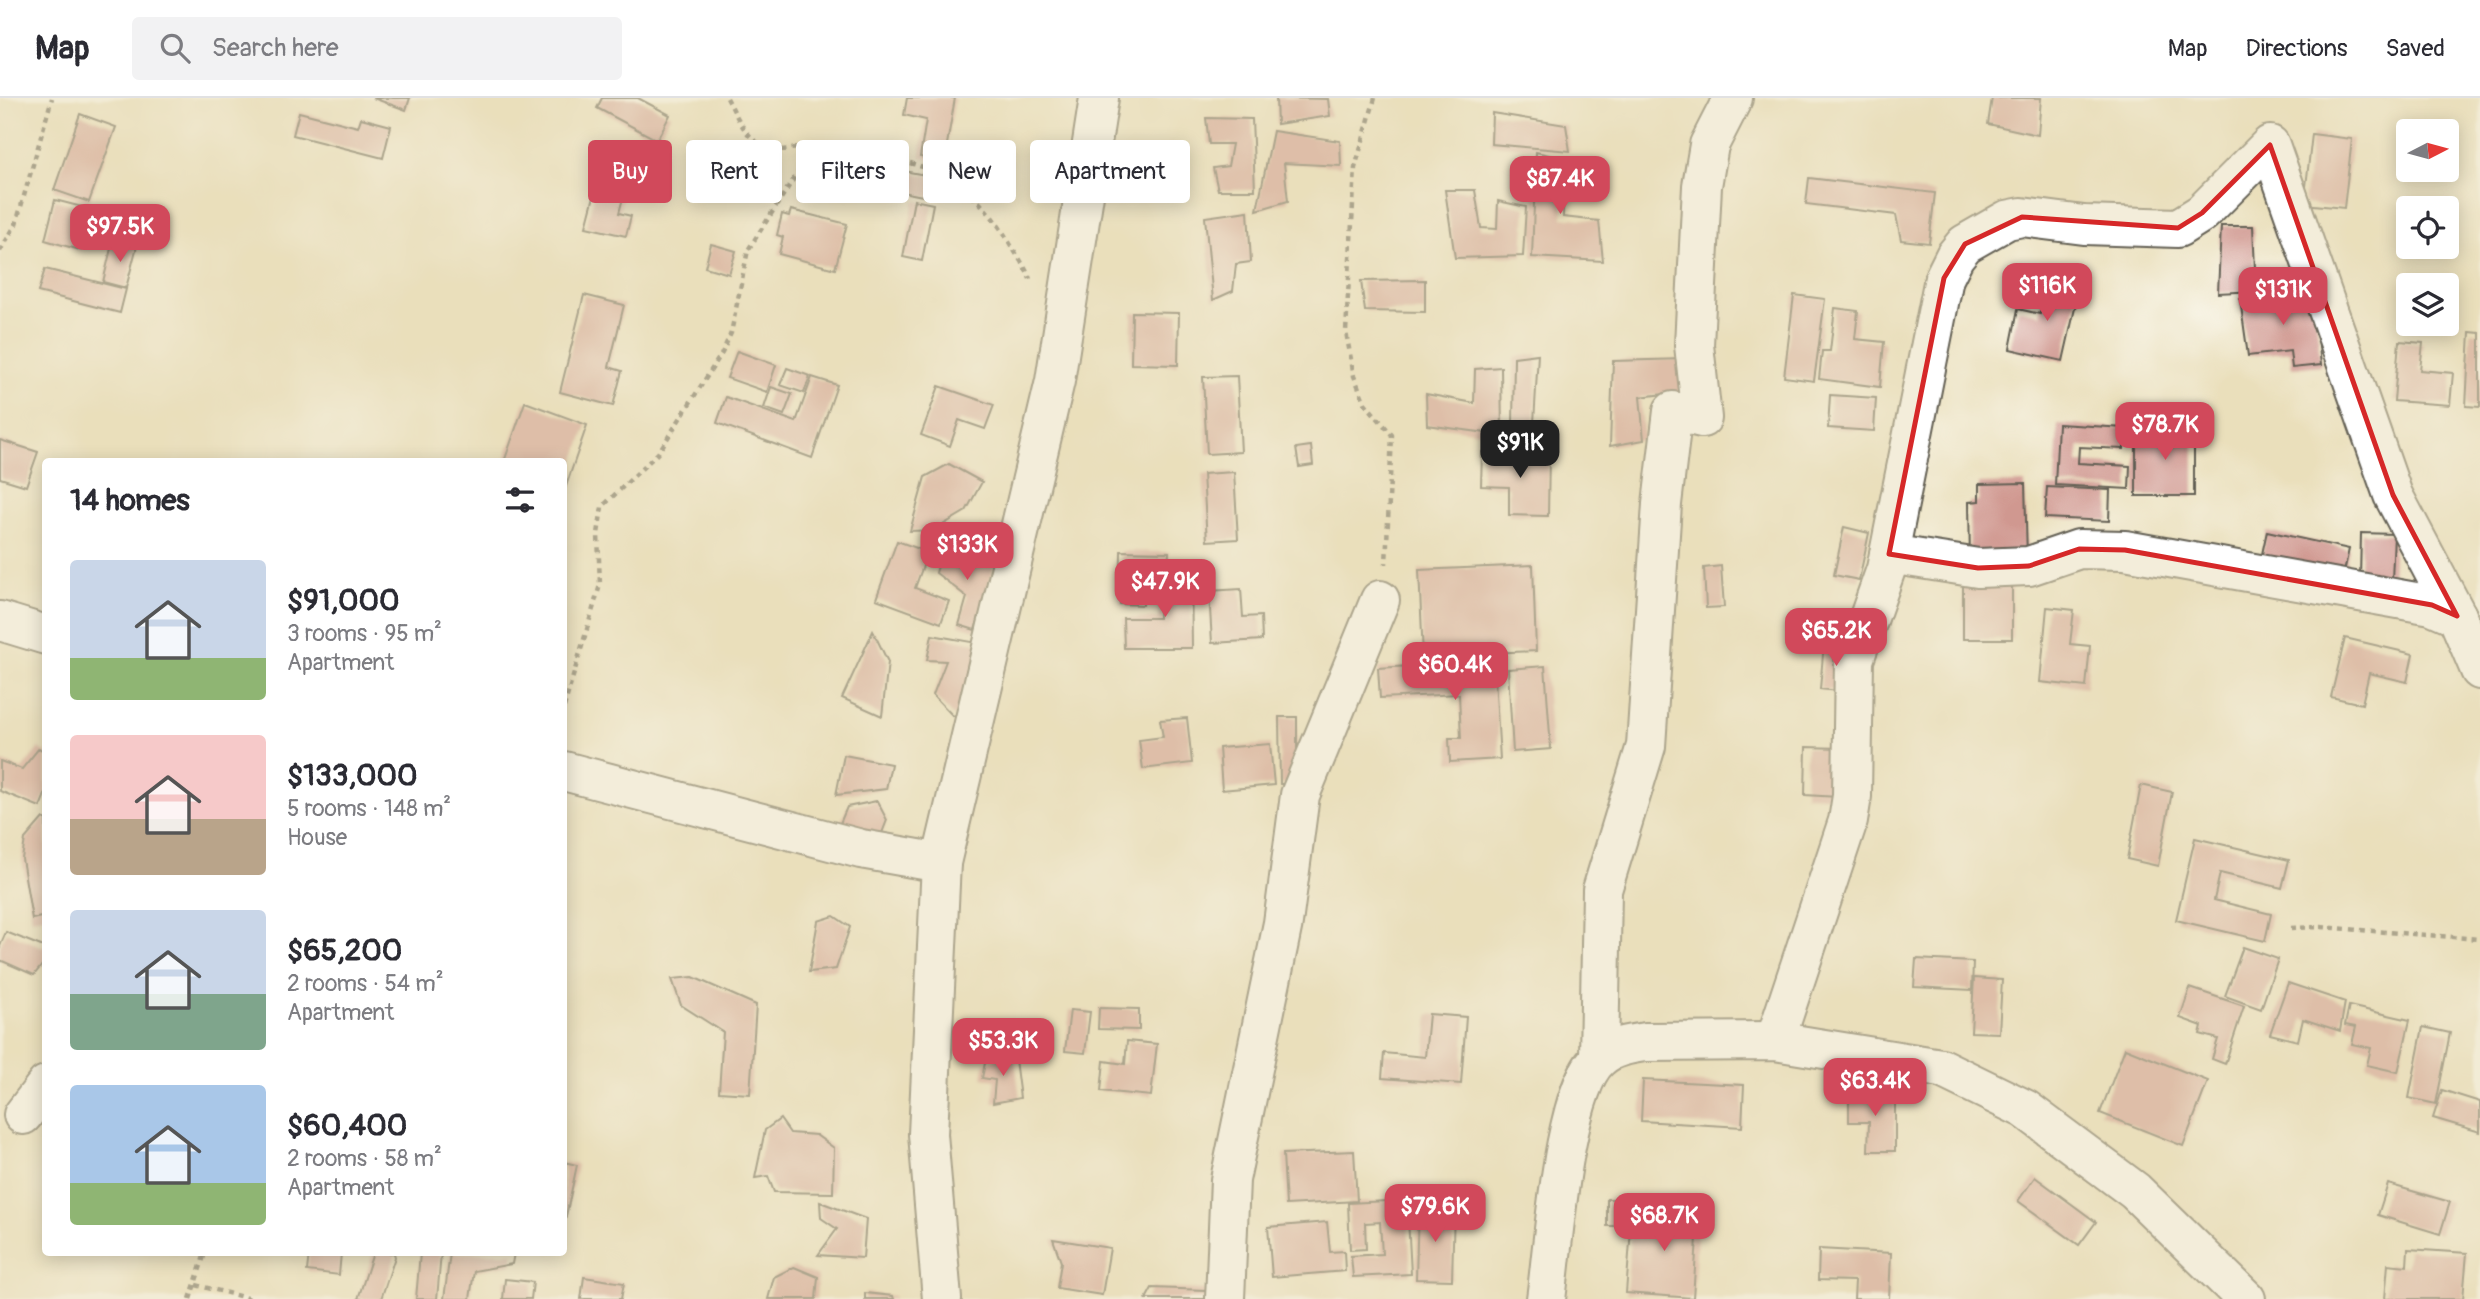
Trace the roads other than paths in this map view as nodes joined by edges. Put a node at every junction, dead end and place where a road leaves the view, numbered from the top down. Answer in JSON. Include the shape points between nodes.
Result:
{"nodes":[{"id":1,"x":1099,"y":98,"type":"edge"},
{"id":2,"x":1733,"y":98,"type":"edge"},
{"id":3,"x":1889,"y":554,"type":"junction"},
{"id":4,"x":1380,"y":600,"type":"road end"},
{"id":5,"x":2457,"y":616,"type":"junction"},
{"id":6,"x":0,"y":621,"type":"edge"},
{"id":7,"x":42,"y":634,"type":"edge"},
{"id":8,"x":2480,"y":670,"type":"edge"},
{"id":9,"x":567,"y":772,"type":"edge"},
{"id":10,"x":941,"y":863,"type":"junction"},
{"id":11,"x":1775,"y":1041,"type":"junction"},
{"id":12,"x":1599,"y":1058,"type":"junction"},
{"id":13,"x":942,"y":1299,"type":"edge"},
{"id":14,"x":1224,"y":1299,"type":"edge"},
{"id":15,"x":1546,"y":1299,"type":"edge"},
{"id":16,"x":2246,"y":1299,"type":"edge"}],
"edges":[{"from":1,"to":10,"type":"street","via":[[1055,381]]},
{"from":2,"to":12,"type":"street","via":[[1709,145],[1702,186],[1693,345],[1702,418],[1673,411],[1646,746],[1602,890]]},
{"from":3,"to":5,"type":"street","via":[[1978,568],[2029,566],[2079,549],[2125,550],[2432,605]]},
{"from":3,"to":5,"type":"street","via":[[1944,278],[1965,244],[2007,220],[2022,217],[2084,225],[2178,228],[2202,213],[2270,145],[2393,495]]},
{"from":3,"to":11,"type":"street","via":[[1854,660],[1848,821]]},
{"from":4,"to":14,"type":"street","via":[[1300,795],[1283,923],[1230,1180]]},
{"from":5,"to":8,"type":"street"},
{"from":6,"to":7,"type":"street"},
{"from":9,"to":10,"type":"street","via":[[873,852]]},
{"from":10,"to":13,"type":"street","via":[[928,1134]]},
{"from":11,"to":12,"type":"street","via":[[1645,1042],[1625,1044]]},
{"from":11,"to":16,"type":"street","via":[[1941,1068],[2025,1109],[2135,1191]]},
{"from":12,"to":15,"type":"street","via":[[1571,1119]]}]}
